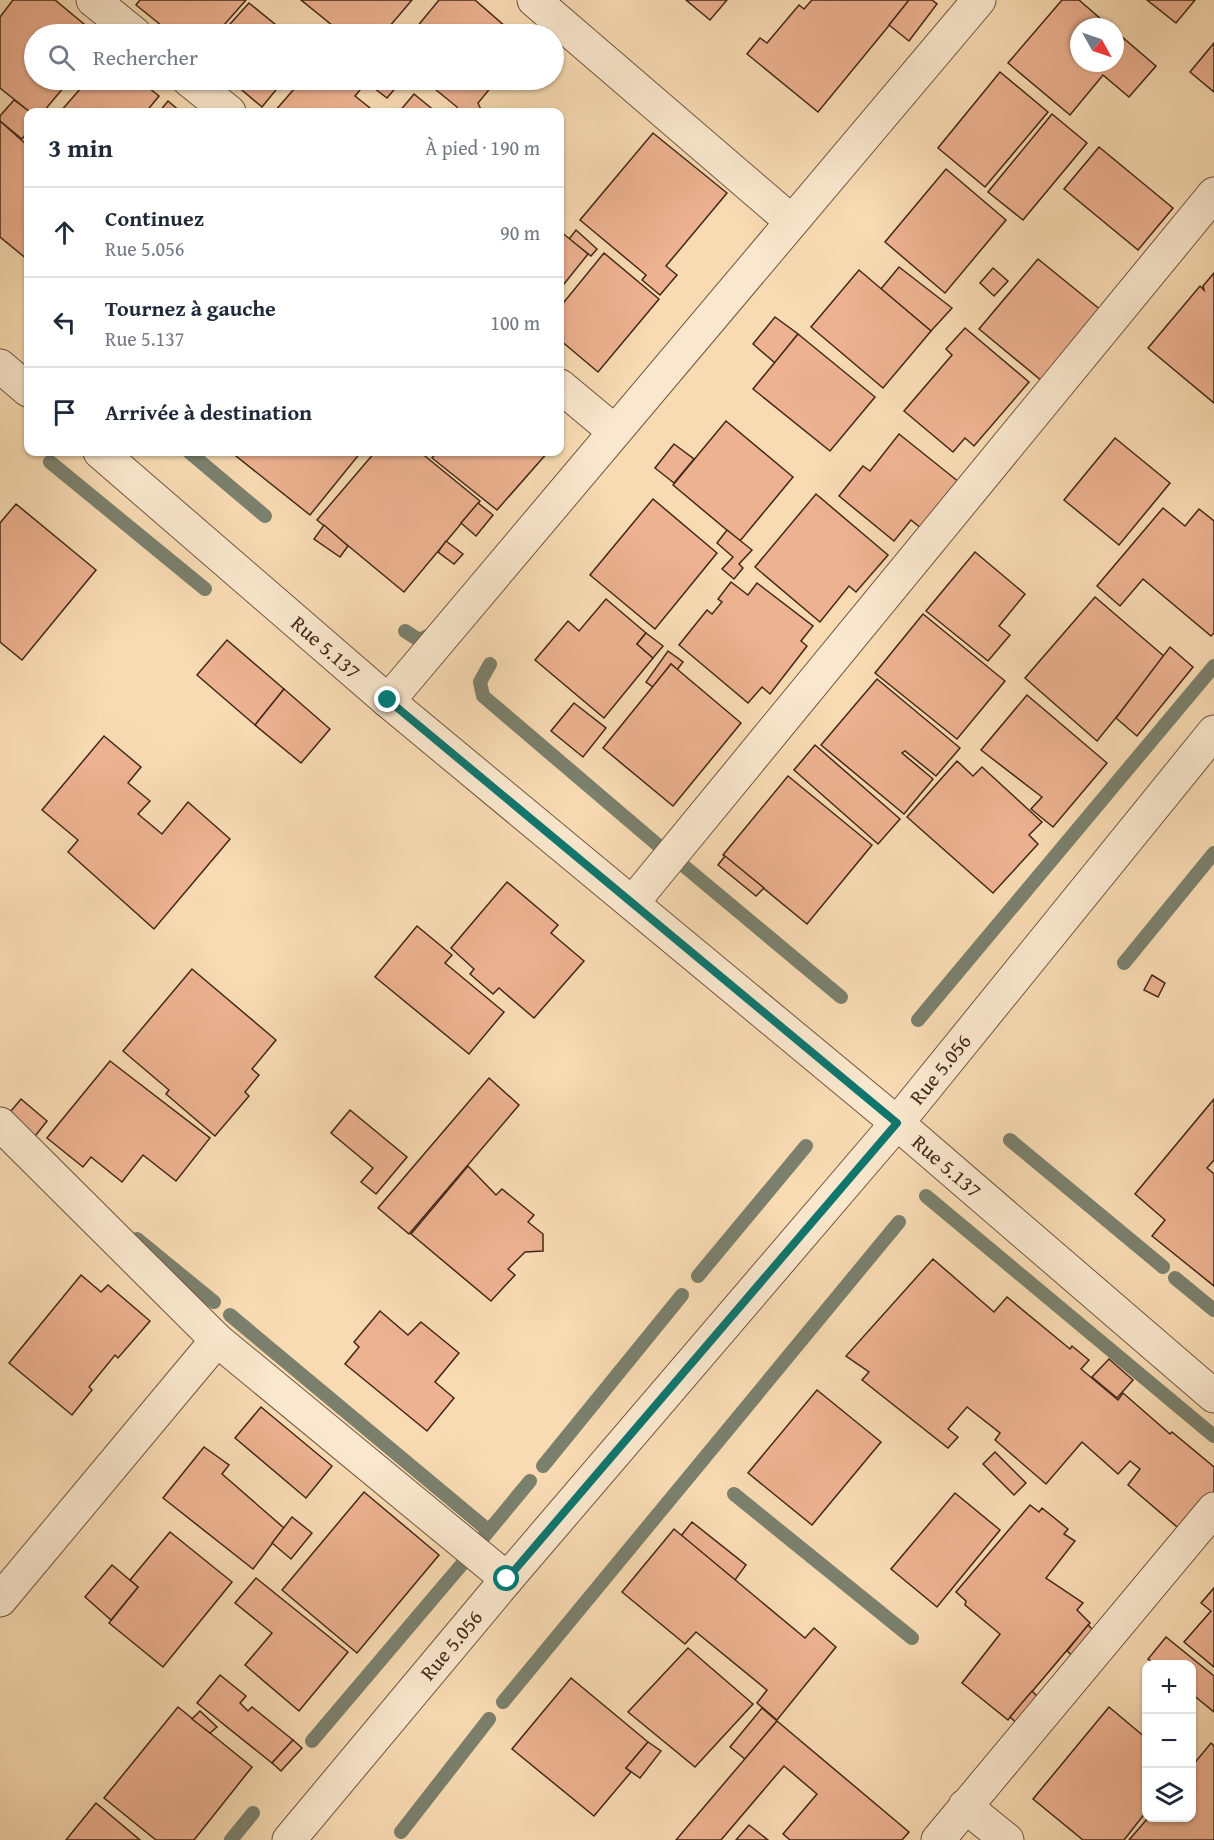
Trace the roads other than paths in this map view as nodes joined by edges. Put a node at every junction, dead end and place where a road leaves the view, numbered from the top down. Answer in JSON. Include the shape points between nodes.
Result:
{"nodes":[{"id":1,"x":93,"y":0,"type":"edge"},
{"id":2,"x":534,"y":0,"type":"edge"},
{"id":3,"x":979,"y":0,"type":"edge"},
{"id":4,"x":123,"y":24,"type":"edge"},
{"id":5,"x":562,"y":24,"type":"edge"},
{"id":6,"x":564,"y":26,"type":"edge"},
{"id":7,"x":202,"y":90,"type":"edge"},
{"id":8,"x":224,"y":108,"type":"edge"},
{"id":9,"x":1214,"y":194,"type":"edge"},
{"id":10,"x":791,"y":221,"type":"junction"},
{"id":11,"x":0,"y":366,"type":"edge"},
{"id":12,"x":24,"y":387,"type":"edge"},
{"id":13,"x":564,"y":389,"type":"edge"},
{"id":14,"x":614,"y":431,"type":"junction"},
{"id":15,"x":105,"y":456,"type":"edge"},
{"id":16,"x":388,"y":700,"type":"junction"},
{"id":17,"x":1214,"y":732,"type":"edge"},
{"id":18,"x":633,"y":902,"type":"junction"},
{"id":19,"x":897,"y":1123,"type":"junction"},
{"id":20,"x":0,"y":1124,"type":"edge"},
{"id":21,"x":217,"y":1340,"type":"junction"},
{"id":22,"x":1214,"y":1396,"type":"edge"},
{"id":23,"x":1214,"y":1509,"type":"edge"},
{"id":24,"x":507,"y":1579,"type":"junction"},
{"id":25,"x":0,"y":1600,"type":"edge"},
{"id":26,"x":965,"y":1806,"type":"junction"},
{"id":27,"x":289,"y":1840,"type":"edge"},
{"id":28,"x":938,"y":1840,"type":"edge"},
{"id":29,"x":1007,"y":1840,"type":"edge"}],
"edges":[{"from":1,"to":4,"type":"street"},
{"from":2,"to":5,"type":"street"},
{"from":3,"to":10,"type":"street"},
{"from":6,"to":10,"type":"street"},
{"from":7,"to":8,"type":"street"},
{"from":9,"to":18,"type":"street"},
{"from":10,"to":14,"type":"street"},
{"from":11,"to":12,"type":"street"},
{"from":13,"to":14,"type":"street"},
{"from":14,"to":16,"type":"street"},
{"from":15,"to":16,"type":"street","name":"Rue 5.137"},
{"from":16,"to":18,"type":"street","name":"Rue 5.137"},
{"from":17,"to":19,"type":"street","name":"Rue 5.056"},
{"from":18,"to":19,"type":"street","name":"Rue 5.137"},
{"from":19,"to":22,"type":"street","name":"Rue 5.137"},
{"from":19,"to":24,"type":"street","name":"Rue 5.056"},
{"from":20,"to":21,"type":"street"},
{"from":21,"to":24,"type":"street"},
{"from":21,"to":25,"type":"street"},
{"from":23,"to":26,"type":"street"},
{"from":24,"to":27,"type":"street","name":"Rue 5.056"},
{"from":26,"to":28,"type":"street"},
{"from":26,"to":29,"type":"street"}]}
